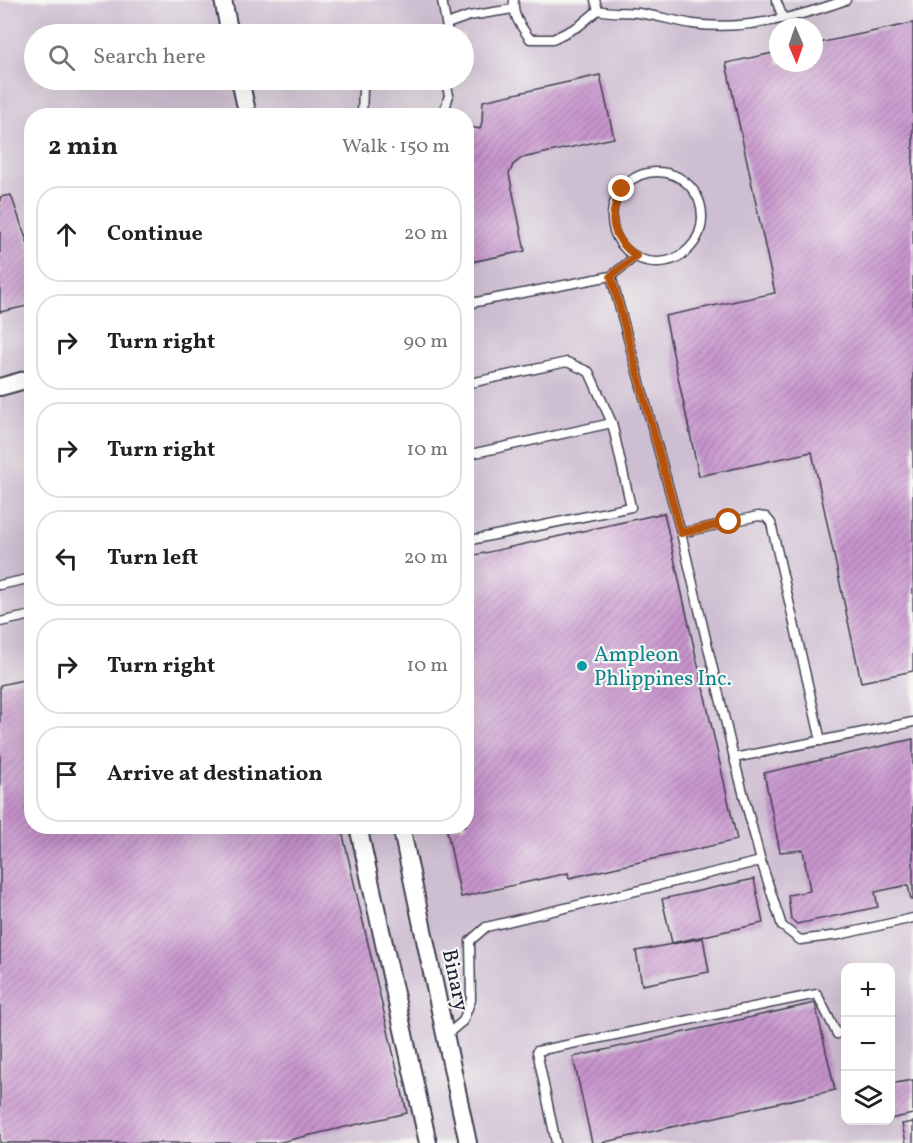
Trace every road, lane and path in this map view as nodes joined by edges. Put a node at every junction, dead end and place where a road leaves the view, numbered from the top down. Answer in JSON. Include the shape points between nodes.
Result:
{"nodes":[{"id":1,"x":223,"y":0,"type":"edge"},
{"id":2,"x":442,"y":0,"type":"edge"},
{"id":3,"x":595,"y":0,"type":"edge"},
{"id":4,"x":776,"y":0,"type":"edge"},
{"id":5,"x":846,"y":0,"type":"edge"},
{"id":6,"x":514,"y":4,"type":"edge"},
{"id":7,"x":598,"y":10,"type":"junction"},
{"id":8,"x":783,"y":18,"type":"joint"},
{"id":9,"x":769,"y":20,"type":"edge"},
{"id":10,"x":228,"y":24,"type":"edge"},
{"id":11,"x":447,"y":24,"type":"joint"},
{"id":12,"x":242,"y":90,"type":"edge"},
{"id":13,"x":363,"y":90,"type":"edge"},
{"id":14,"x":448,"y":90,"type":"edge"},
{"id":15,"x":246,"y":108,"type":"edge"},
{"id":16,"x":362,"y":108,"type":"edge"},
{"id":17,"x":445,"y":108,"type":"edge"},
{"id":18,"x":636,"y":256,"type":"junction"},
{"id":19,"x":611,"y":276,"type":"junction"},
{"id":20,"x":474,"y":302,"type":"edge"},
{"id":21,"x":24,"y":381,"type":"edge"},
{"id":22,"x":474,"y":382,"type":"edge"},
{"id":23,"x":0,"y":387,"type":"edge"},
{"id":24,"x":612,"y":423,"type":"junction"},
{"id":25,"x":474,"y":453,"type":"edge"},
{"id":26,"x":681,"y":533,"type":"junction"},
{"id":27,"x":474,"y":539,"type":"edge"},
{"id":28,"x":24,"y":580,"type":"edge"},
{"id":29,"x":0,"y":585,"type":"edge"},
{"id":30,"x":24,"y":617,"type":"edge"},
{"id":31,"x":0,"y":622,"type":"edge"},
{"id":32,"x":913,"y":722,"type":"edge"},
{"id":33,"x":821,"y":741,"type":"junction"},
{"id":34,"x":734,"y":758,"type":"junction"},
{"id":35,"x":360,"y":834,"type":"edge"},
{"id":36,"x":403,"y":834,"type":"edge"},
{"id":37,"x":761,"y":861,"type":"junction"},
{"id":38,"x":913,"y":918,"type":"edge"},
{"id":39,"x":837,"y":1034,"type":"dead end"},
{"id":40,"x":445,"y":1036,"type":"junction"},
{"id":41,"x":428,"y":1143,"type":"edge"},
{"id":42,"x":468,"y":1143,"type":"edge"},
{"id":43,"x":556,"y":1143,"type":"edge"}],
"edges":[{"from":1,"to":10,"type":"street"},
{"from":2,"to":11,"type":"lane"},
{"from":3,"to":7,"type":"lane"},
{"from":4,"to":8,"type":"lane"},
{"from":5,"to":8,"type":"lane"},
{"from":6,"to":7,"type":"lane","via":[[519,24],[530,39],[553,39],[579,26]]},
{"from":6,"to":11,"type":"lane"},
{"from":7,"to":9,"type":"lane","via":[[694,24],[734,26]]},
{"from":12,"to":15,"type":"street"},
{"from":13,"to":16,"type":"lane"},
{"from":14,"to":17,"type":"lane"},
{"from":18,"to":18,"type":"lane","via":[[649,261],[676,258],[697,239],[702,226],[699,199],[679,177],[648,173],[622,189],[612,218],[624,247]]},
{"from":18,"to":19,"type":"lane"},
{"from":19,"to":20,"type":"lane"},
{"from":19,"to":26,"type":"lane"},
{"from":21,"to":23,"type":"street"},
{"from":22,"to":24,"type":"lane","via":[[567,362],[589,372]]},
{"from":24,"to":25,"type":"lane"},
{"from":24,"to":27,"type":"lane","via":[[631,507]]},
{"from":26,"to":33,"type":"lane","via":[[758,516],[771,523]]},
{"from":26,"to":34,"type":"lane"},
{"from":28,"to":29,"type":"lane"},
{"from":30,"to":31,"type":"lane"},
{"from":32,"to":33,"type":"lane"},
{"from":33,"to":34,"type":"lane"},
{"from":34,"to":37,"type":"lane"},
{"from":35,"to":41,"type":"street"},
{"from":36,"to":40,"type":"street","name":"Binary"},
{"from":37,"to":38,"type":"lane","via":[[782,926],[800,940]]},
{"from":37,"to":40,"type":"lane","via":[[486,927],[470,941],[471,1000],[463,1021]]},
{"from":39,"to":43,"type":"lane","via":[[817,994],[537,1051]]},
{"from":40,"to":42,"type":"street","name":"Binary"}]}
